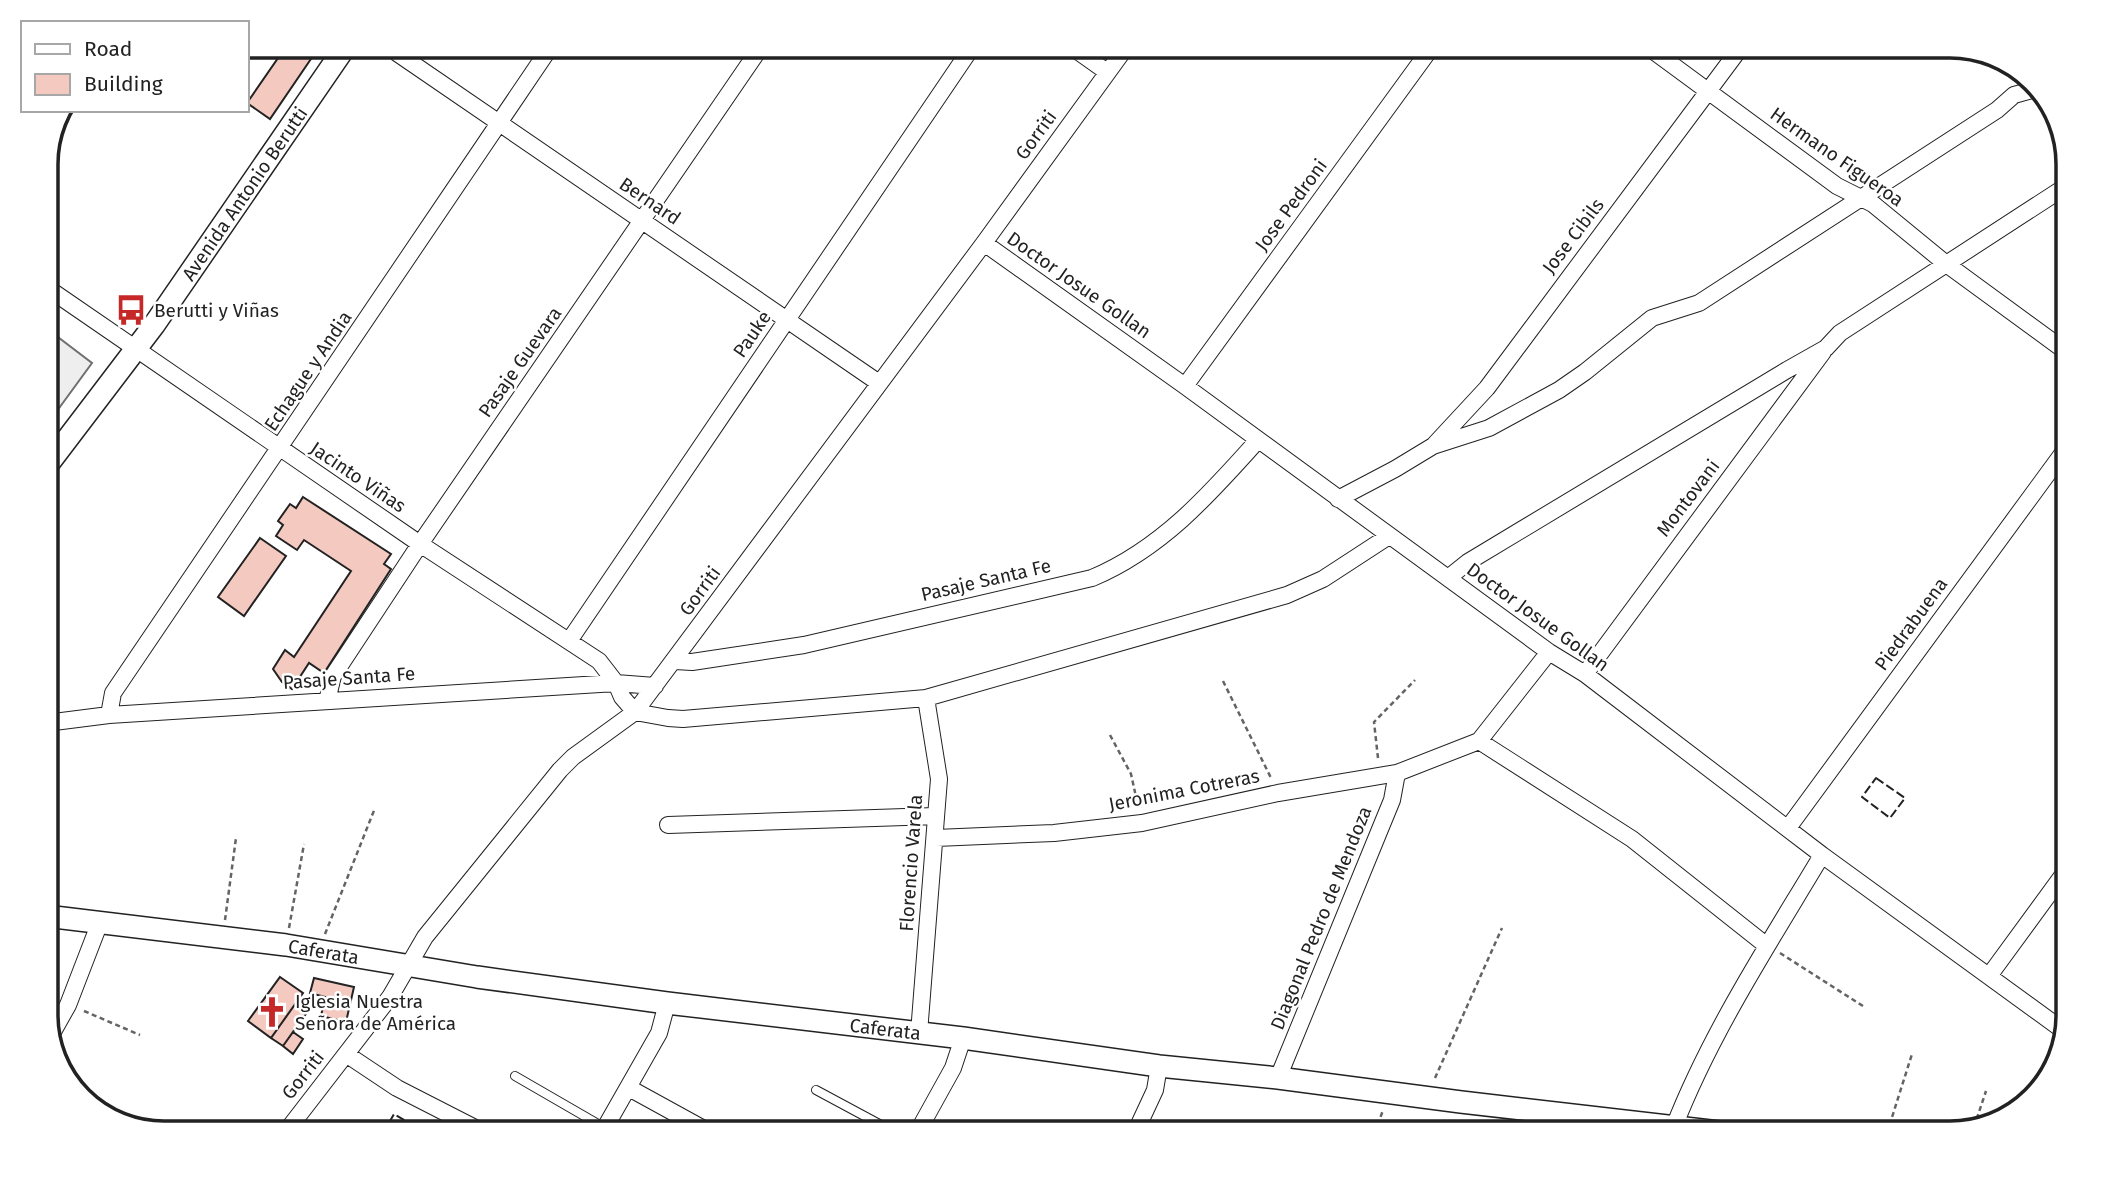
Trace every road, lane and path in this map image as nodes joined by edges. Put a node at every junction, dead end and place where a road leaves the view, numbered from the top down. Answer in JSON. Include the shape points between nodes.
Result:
{"nodes":[{"id":1,"x":338,"y":58,"type":"edge"},
{"id":2,"x":404,"y":58,"type":"edge"},
{"id":3,"x":543,"y":58,"type":"edge"},
{"id":4,"x":753,"y":58,"type":"edge"},
{"id":5,"x":965,"y":58,"type":"edge"},
{"id":6,"x":1087,"y":58,"type":"edge"},
{"id":7,"x":1118,"y":58,"type":"edge"},
{"id":8,"x":1424,"y":58,"type":"edge"},
{"id":9,"x":1664,"y":58,"type":"edge"},
{"id":10,"x":1733,"y":58,"type":"edge"},
{"id":11,"x":1107,"y":72,"type":"junction"},
{"id":12,"x":2020,"y":85,"type":"edge"},
{"id":13,"x":1709,"y":90,"type":"junction"},
{"id":14,"x":2027,"y":91,"type":"edge"},
{"id":15,"x":2014,"y":95,"type":"junction"},
{"id":16,"x":499,"y":123,"type":"junction"},
{"id":17,"x":2056,"y":194,"type":"edge"},
{"id":18,"x":1863,"y":198,"type":"junction"},
{"id":19,"x":643,"y":221,"type":"junction"},
{"id":20,"x":984,"y":243,"type":"junction"},
{"id":21,"x":1945,"y":263,"type":"junction"},
{"id":22,"x":58,"y":295,"type":"edge"},
{"id":23,"x":787,"y":319,"type":"junction"},
{"id":24,"x":2056,"y":344,"type":"edge"},
{"id":25,"x":1826,"y":348,"type":"junction"},
{"id":26,"x":136,"y":349,"type":"junction"},
{"id":27,"x":878,"y":383,"type":"junction"},
{"id":28,"x":1185,"y":386,"type":"junction"},
{"id":29,"x":1258,"y":440,"type":"junction"},
{"id":30,"x":1433,"y":446,"type":"junction"},
{"id":31,"x":280,"y":450,"type":"junction"},
{"id":32,"x":58,"y":451,"type":"edge"},
{"id":33,"x":2056,"y":462,"type":"edge"},
{"id":34,"x":1338,"y":499,"type":"junction"},
{"id":35,"x":1389,"y":536,"type":"junction"},
{"id":36,"x":420,"y":544,"type":"junction"},
{"id":37,"x":1448,"y":578,"type":"junction"},
{"id":38,"x":569,"y":641,"type":"junction"},
{"id":39,"x":1549,"y":652,"type":"junction"},
{"id":40,"x":675,"y":661,"type":"junction"},
{"id":41,"x":1585,"y":674,"type":"junction"},
{"id":42,"x":1415,"y":680,"type":"dead end"},
{"id":43,"x":1223,"y":681,"type":"dead end"},
{"id":44,"x":616,"y":683,"type":"junction"},
{"id":45,"x":655,"y":686,"type":"junction"},
{"id":46,"x":926,"y":698,"type":"junction"},
{"id":47,"x":327,"y":701,"type":"junction"},
{"id":48,"x":635,"y":712,"type":"junction"},
{"id":49,"x":109,"y":715,"type":"junction"},
{"id":50,"x":58,"y":721,"type":"edge"},
{"id":51,"x":1111,"y":735,"type":"dead end"},
{"id":52,"x":1479,"y":741,"type":"junction"},
{"id":53,"x":1397,"y":773,"type":"junction"},
{"id":54,"x":1380,"y":776,"type":"junction"},
{"id":55,"x":1278,"y":793,"type":"junction"},
{"id":56,"x":375,"y":808,"type":"dead end"},
{"id":57,"x":935,"y":816,"type":"junction"},
{"id":58,"x":1142,"y":823,"type":"junction"},
{"id":59,"x":668,"y":825,"type":"dead end"},
{"id":60,"x":1788,"y":828,"type":"junction"},
{"id":61,"x":236,"y":838,"type":"dead end"},
{"id":62,"x":936,"y":838,"type":"junction"},
{"id":63,"x":304,"y":844,"type":"dead end"},
{"id":64,"x":1822,"y":855,"type":"junction"},
{"id":65,"x":2056,"y":884,"type":"edge"},
{"id":66,"x":58,"y":917,"type":"edge"},
{"id":67,"x":100,"y":922,"type":"junction"},
{"id":68,"x":1502,"y":928,"type":"dead end"},
{"id":69,"x":223,"y":937,"type":"junction"},
{"id":70,"x":286,"y":945,"type":"junction"},
{"id":71,"x":1767,"y":946,"type":"junction"},
{"id":72,"x":318,"y":950,"type":"junction"},
{"id":73,"x":408,"y":966,"type":"junction"},
{"id":74,"x":1989,"y":976,"type":"junction"},
{"id":75,"x":667,"y":1003,"type":"junction"},
{"id":76,"x":68,"y":1005,"type":"junction"},
{"id":77,"x":1866,"y":1008,"type":"dead end"},
{"id":78,"x":58,"y":1023,"type":"edge"},
{"id":79,"x":2055,"y":1025,"type":"edge"},
{"id":80,"x":919,"y":1032,"type":"junction"},
{"id":81,"x":140,"y":1035,"type":"dead end"},
{"id":82,"x":963,"y":1038,"type":"junction"},
{"id":83,"x":346,"y":1054,"type":"junction"},
{"id":84,"x":1912,"y":1054,"type":"dead end"},
{"id":85,"x":1159,"y":1066,"type":"junction"},
{"id":86,"x":515,"y":1076,"type":"dead end"},
{"id":87,"x":1279,"y":1078,"type":"junction"},
{"id":88,"x":629,"y":1087,"type":"junction"},
{"id":89,"x":816,"y":1090,"type":"dead end"},
{"id":90,"x":1986,"y":1091,"type":"dead end"},
{"id":91,"x":1390,"y":1093,"type":"junction"},
{"id":92,"x":1426,"y":1097,"type":"junction"},
{"id":93,"x":1977,"y":1118,"type":"edge"},
{"id":94,"x":294,"y":1121,"type":"edge"},
{"id":95,"x":461,"y":1121,"type":"edge"},
{"id":96,"x":587,"y":1121,"type":"edge"},
{"id":97,"x":609,"y":1121,"type":"edge"},
{"id":98,"x":690,"y":1121,"type":"edge"},
{"id":99,"x":874,"y":1121,"type":"edge"},
{"id":100,"x":924,"y":1121,"type":"edge"},
{"id":101,"x":1141,"y":1121,"type":"edge"},
{"id":102,"x":1380,"y":1121,"type":"edge"},
{"id":103,"x":1580,"y":1121,"type":"edge"},
{"id":104,"x":1676,"y":1121,"type":"edge"},
{"id":105,"x":1891,"y":1121,"type":"edge"}],
"edges":[{"from":1,"to":26,"type":"street","name":"Avenida Antonio Berutti"},
{"from":2,"to":16,"type":"street","name":"Bernard"},
{"from":3,"to":16,"type":"street","name":"Echague y Andia"},
{"from":4,"to":19,"type":"street","name":"Pasaje Guevara"},
{"from":5,"to":23,"type":"street","name":"Pauke"},
{"from":6,"to":11,"type":"street"},
{"from":7,"to":11,"type":"street","name":"Gorriti"},
{"from":8,"to":28,"type":"street","name":"Jose Pedroni"},
{"from":9,"to":13,"type":"street","name":"Hermano Figueroa"},
{"from":10,"to":13,"type":"street","name":"Jose Cibils"},
{"from":11,"to":20,"type":"street","name":"Gorriti"},
{"from":12,"to":15,"type":"street"},
{"from":13,"to":18,"type":"street","name":"Hermano Figueroa","via":[[1837,186]]},
{"from":13,"to":30,"type":"street","name":"Jose Cibils","via":[[1487,388]]},
{"from":14,"to":15,"type":"street"},
{"from":15,"to":18,"type":"street"},
{"from":16,"to":19,"type":"street","name":"Bernard"},
{"from":16,"to":31,"type":"street","name":"Echague y Andia"},
{"from":17,"to":21,"type":"street"},
{"from":18,"to":21,"type":"street","name":"Hermano Figueroa"},
{"from":18,"to":30,"type":"street","via":[[1699,303],[1652,318],[1559,390],[1489,428]]},
{"from":19,"to":23,"type":"street","name":"Bernard"},
{"from":19,"to":36,"type":"street","name":"Pasaje Guevara"},
{"from":20,"to":27,"type":"street","name":"Gorriti"},
{"from":20,"to":28,"type":"street","name":"Doctor Josue Gollan"},
{"from":21,"to":24,"type":"street","name":"Hermano Figueroa"},
{"from":21,"to":25,"type":"street","via":[[1840,333]]},
{"from":22,"to":26,"type":"street","name":"Jacinto Viñas"},
{"from":23,"to":27,"type":"street","name":"Bernard"},
{"from":23,"to":38,"type":"street","name":"Pauke"},
{"from":25,"to":37,"type":"street"},
{"from":25,"to":41,"type":"street","name":"Montovani"},
{"from":26,"to":31,"type":"street","name":"Jacinto Viñas"},
{"from":26,"to":32,"type":"street","name":"Avenida Antonio Berutti"},
{"from":27,"to":40,"type":"street","name":"Gorriti"},
{"from":28,"to":29,"type":"street","name":"Doctor Josue Gollan"},
{"from":29,"to":34,"type":"street","name":"Doctor Josue Gollan"},
{"from":29,"to":40,"type":"street","name":"Pasaje Santa Fe","via":[[1178,524],[1114,569],[1092,578],[804,645]]},
{"from":30,"to":34,"type":"street"},
{"from":31,"to":36,"type":"street","name":"Jacinto Viñas"},
{"from":31,"to":49,"type":"street","name":"Echague y Andia","via":[[113,693]]},
{"from":33,"to":60,"type":"street","name":"Piedrabuena"},
{"from":34,"to":35,"type":"street","name":"Doctor Josue Gollan"},
{"from":35,"to":37,"type":"street","name":"Doctor Josue Gollan"},
{"from":35,"to":46,"type":"street","via":[[1323,579],[1287,595]]},
{"from":36,"to":38,"type":"street","name":"Jacinto Viñas"},
{"from":36,"to":47,"type":"street","name":"Pasaje Guevara","via":[[333,676]]},
{"from":37,"to":39,"type":"street","name":"Doctor Josue Gollan"},
{"from":38,"to":44,"type":"street","name":"Jacinto Viñas","via":[[599,660]]},
{"from":39,"to":41,"type":"street","name":"Doctor Josue Gollan"},
{"from":39,"to":52,"type":"street"},
{"from":40,"to":45,"type":"street","name":"Gorriti"},
{"from":41,"to":60,"type":"street","name":"Doctor Josue Gollan"},
{"from":42,"to":54,"type":"path","via":[[1374,722]]},
{"from":43,"to":55,"type":"path"},
{"from":44,"to":45,"type":"street","name":"Pasaje Santa Fe"},
{"from":44,"to":47,"type":"street","name":"Pasaje Santa Fe"},
{"from":44,"to":48,"type":"street","name":"Jacinto Viñas"},
{"from":45,"to":48,"type":"street","name":"Gorriti"},
{"from":46,"to":48,"type":"street","via":[[683,719]]},
{"from":46,"to":57,"type":"street","name":"Florencio Varela","via":[[939,779]]},
{"from":47,"to":49,"type":"street","name":"Pasaje Santa Fe"},
{"from":48,"to":73,"type":"street","name":"Gorriti","via":[[560,770],[425,937]]},
{"from":49,"to":50,"type":"street","name":"Pasaje Santa Fe"},
{"from":51,"to":58,"type":"path","via":[[1131,774]]},
{"from":52,"to":53,"type":"street"},
{"from":52,"to":71,"type":"street","via":[[1632,839]]},
{"from":53,"to":54,"type":"street","name":"Jeronima Cotreras"},
{"from":53,"to":87,"type":"street","name":"Diagonal Pedro de Mendoza","via":[[1392,800]]},
{"from":54,"to":55,"type":"street","name":"Jeronima Cotreras"},
{"from":55,"to":58,"type":"street","name":"Jeronima Cotreras"},
{"from":56,"to":72,"type":"path"},
{"from":57,"to":59,"type":"street"},
{"from":57,"to":62,"type":"street","name":"Florencio Varela"},
{"from":58,"to":62,"type":"street","name":"Jeronima Cotreras"},
{"from":60,"to":64,"type":"street","name":"Doctor Josue Gollan"},
{"from":61,"to":69,"type":"path"},
{"from":62,"to":80,"type":"street","name":"Florencio Varela"},
{"from":63,"to":70,"type":"path"},
{"from":64,"to":71,"type":"street"},
{"from":64,"to":74,"type":"street","name":"Doctor Josue Gollan"},
{"from":65,"to":74,"type":"street"},
{"from":66,"to":67,"type":"street","name":"Caferata"},
{"from":67,"to":69,"type":"street","name":"Caferata"},
{"from":67,"to":76,"type":"street"},
{"from":68,"to":92,"type":"path"},
{"from":69,"to":70,"type":"street","name":"Caferata"},
{"from":70,"to":72,"type":"street","name":"Caferata"},
{"from":71,"to":77,"type":"path"},
{"from":71,"to":104,"type":"street","via":[[1690,1086]]},
{"from":72,"to":73,"type":"street","name":"Caferata"},
{"from":73,"to":75,"type":"street","name":"Caferata"},
{"from":73,"to":83,"type":"street","name":"Gorriti"},
{"from":74,"to":79,"type":"street","name":"Doctor Josue Gollan"},
{"from":75,"to":80,"type":"street","name":"Caferata"},
{"from":75,"to":88,"type":"street","via":[[659,1033]]},
{"from":76,"to":78,"type":"street"},
{"from":76,"to":81,"type":"path"},
{"from":80,"to":82,"type":"street","name":"Caferata"},
{"from":82,"to":85,"type":"street","name":"Caferata"},
{"from":82,"to":100,"type":"street","via":[[953,1068]]},
{"from":83,"to":94,"type":"street","name":"Gorriti"},
{"from":83,"to":95,"type":"street","via":[[405,1093]]},
{"from":84,"to":105,"type":"path"},
{"from":85,"to":87,"type":"street","name":"Caferata"},
{"from":85,"to":101,"type":"street","via":[[1155,1090]]},
{"from":86,"to":96,"type":"lane"},
{"from":87,"to":91,"type":"street","name":"Caferata"},
{"from":88,"to":97,"type":"street"},
{"from":88,"to":98,"type":"street"},
{"from":89,"to":99,"type":"lane"},
{"from":90,"to":93,"type":"path"},
{"from":91,"to":92,"type":"street","name":"Caferata"},
{"from":91,"to":102,"type":"path"},
{"from":92,"to":103,"type":"street","name":"Caferata"}]}
